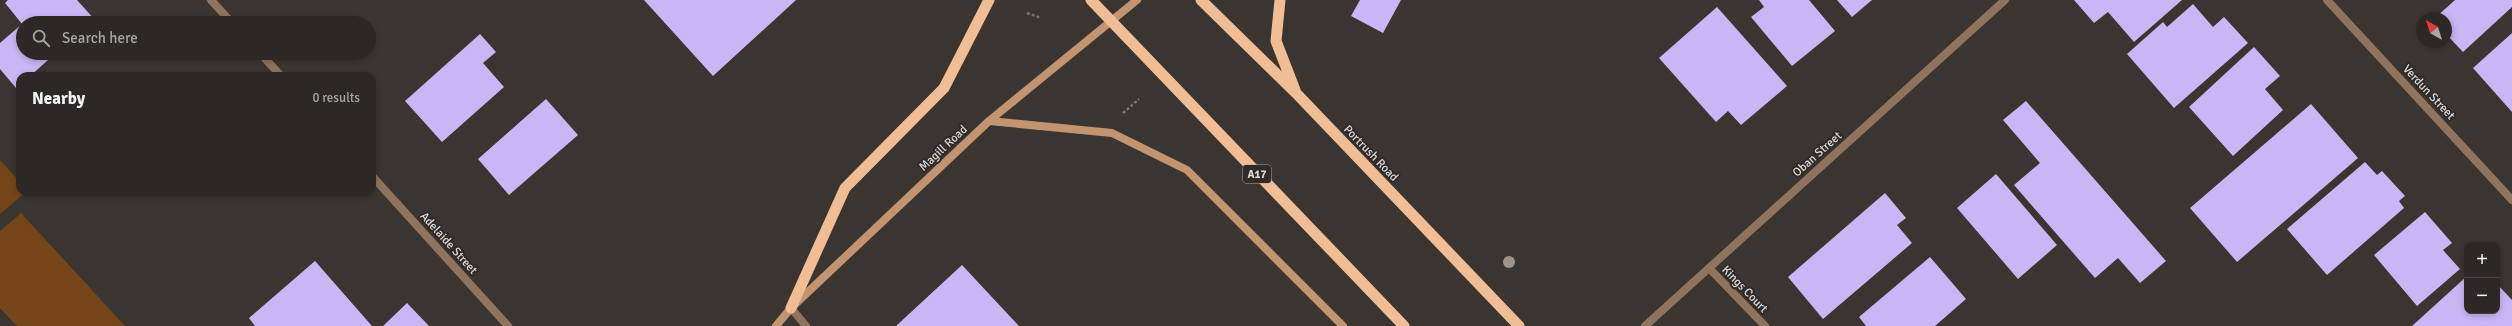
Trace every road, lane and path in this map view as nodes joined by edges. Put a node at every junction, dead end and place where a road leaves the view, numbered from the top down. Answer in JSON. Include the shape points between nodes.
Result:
{"nodes":[{"id":1,"x":211,"y":0,"type":"edge"},
{"id":2,"x":990,"y":0,"type":"edge"},
{"id":3,"x":1091,"y":0,"type":"edge"},
{"id":4,"x":1137,"y":0,"type":"edge"},
{"id":5,"x":1201,"y":0,"type":"edge"},
{"id":6,"x":1280,"y":0,"type":"edge"},
{"id":7,"x":2005,"y":0,"type":"edge"},
{"id":8,"x":2328,"y":0,"type":"edge"},
{"id":9,"x":1027,"y":13,"type":"dead end"},
{"id":10,"x":226,"y":16,"type":"edge"},
{"id":11,"x":1041,"y":18,"type":"dead end"},
{"id":12,"x":1111,"y":21,"type":"junction"},
{"id":13,"x":266,"y":60,"type":"edge"},
{"id":14,"x":277,"y":72,"type":"edge"},
{"id":15,"x":1296,"y":93,"type":"junction"},
{"id":16,"x":1139,"y":100,"type":"dead end"},
{"id":17,"x":1124,"y":113,"type":"dead end"},
{"id":18,"x":989,"y":121,"type":"junction"},
{"id":19,"x":376,"y":180,"type":"edge"},
{"id":20,"x":2512,"y":200,"type":"edge"},
{"id":21,"x":1709,"y":268,"type":"junction"},
{"id":22,"x":791,"y":308,"type":"junction"},
{"id":23,"x":508,"y":326,"type":"edge"},
{"id":24,"x":776,"y":326,"type":"edge"},
{"id":25,"x":806,"y":326,"type":"edge"},
{"id":26,"x":1343,"y":326,"type":"edge"},
{"id":27,"x":1404,"y":326,"type":"edge"},
{"id":28,"x":1519,"y":326,"type":"edge"},
{"id":29,"x":1645,"y":326,"type":"edge"},
{"id":30,"x":1765,"y":326,"type":"edge"}],
"edges":[{"from":1,"to":10,"type":"street"},
{"from":2,"to":22,"type":"highway","via":[[944,88],[845,188]]},
{"from":3,"to":12,"type":"highway","number":"A17"},
{"from":4,"to":12,"type":"main road","name":"Magill Road"},
{"from":5,"to":15,"type":"highway","name":"Portrush Road"},
{"from":6,"to":15,"type":"highway","via":[[1276,41]]},
{"from":7,"to":21,"type":"street","name":"Oban Street"},
{"from":8,"to":20,"type":"street","name":"Verdun Street"},
{"from":9,"to":11,"type":"path"},
{"from":12,"to":18,"type":"main road","name":"Magill Road"},
{"from":12,"to":27,"type":"highway","number":"A17"},
{"from":13,"to":14,"type":"street"},
{"from":15,"to":28,"type":"highway","name":"Portrush Road"},
{"from":16,"to":17,"type":"path"},
{"from":18,"to":22,"type":"main road","name":"Magill Road"},
{"from":18,"to":26,"type":"main road","via":[[1112,133],[1187,170]]},
{"from":19,"to":23,"type":"street","name":"Adelaide Street"},
{"from":21,"to":29,"type":"street","name":"Oban Street"},
{"from":21,"to":30,"type":"street","name":"Kings Court"},
{"from":22,"to":24,"type":"main road","name":"Magill Road"},
{"from":22,"to":25,"type":"street"}]}
